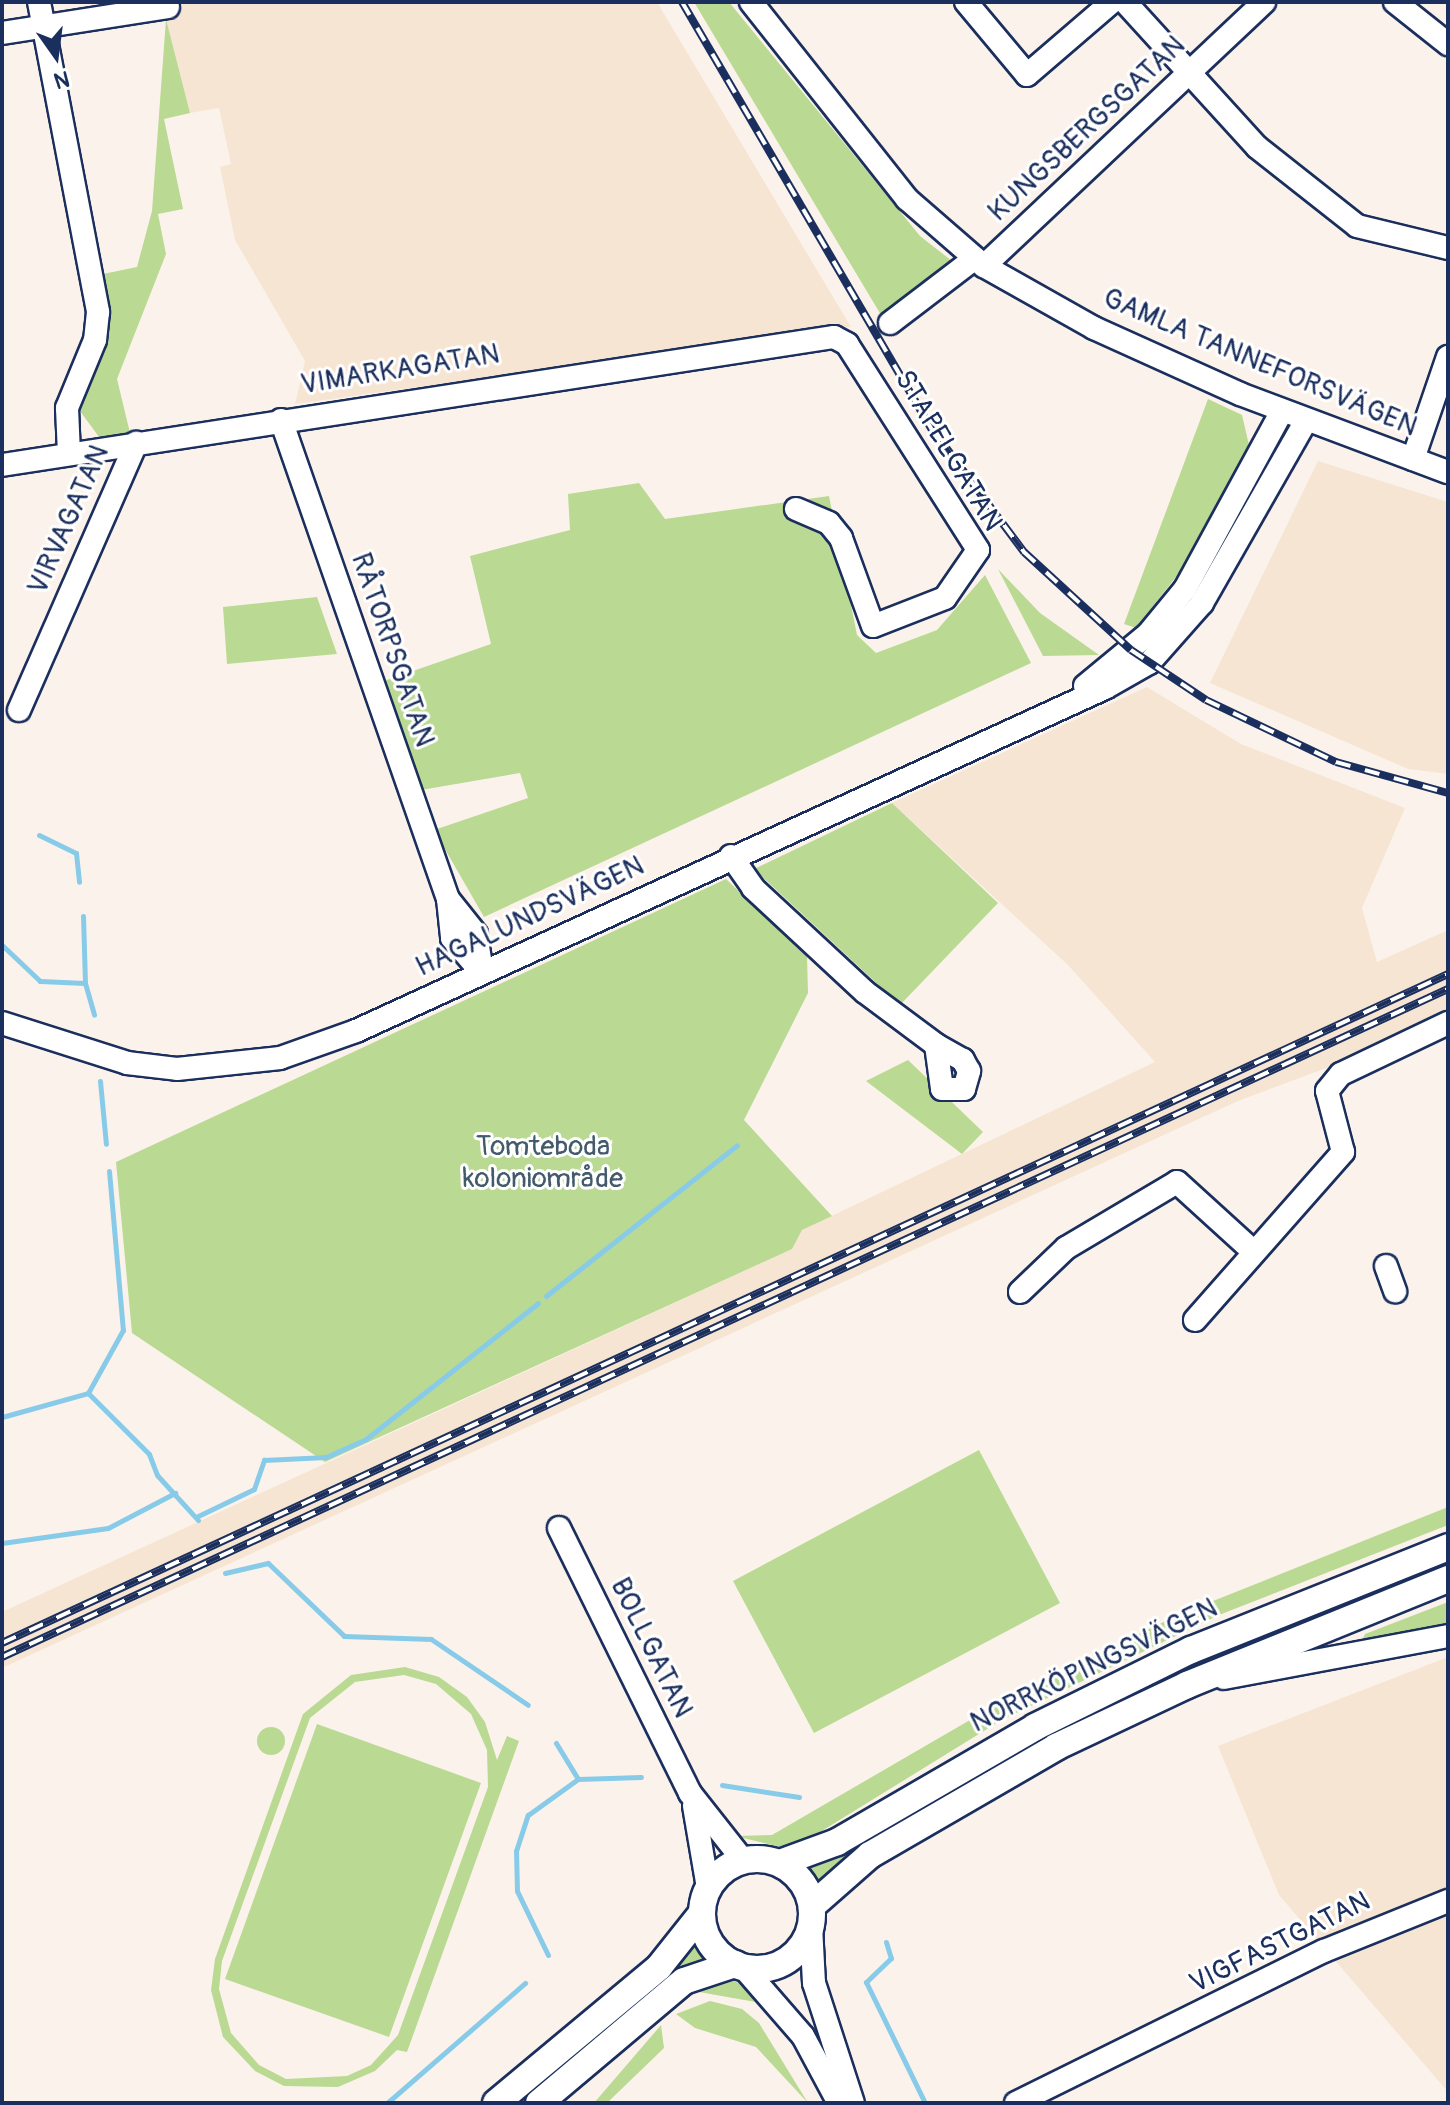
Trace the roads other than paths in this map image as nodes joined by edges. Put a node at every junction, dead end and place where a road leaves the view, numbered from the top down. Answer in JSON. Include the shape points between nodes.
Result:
{"nodes":[{"id":1,"x":39,"y":2,"type":"edge"},
{"id":2,"x":751,"y":2,"type":"edge"},
{"id":3,"x":966,"y":2,"type":"edge"},
{"id":4,"x":1112,"y":2,"type":"edge"},
{"id":5,"x":1125,"y":2,"type":"edge"},
{"id":6,"x":1264,"y":2,"type":"edge"},
{"id":7,"x":1395,"y":2,"type":"edge"},
{"id":8,"x":168,"y":7,"type":"dead end"},
{"id":9,"x":44,"y":26,"type":"junction"},
{"id":10,"x":2,"y":33,"type":"edge"},
{"id":11,"x":1448,"y":44,"type":"edge"},
{"id":12,"x":1190,"y":73,"type":"junction"},
{"id":13,"x":1448,"y":248,"type":"edge"},
{"id":14,"x":979,"y":262,"type":"junction"},
{"id":15,"x":890,"y":323,"type":"dead end"},
{"id":16,"x":807,"y":338,"type":"joint"},
{"id":17,"x":1448,"y":357,"type":"edge"},
{"id":18,"x":1282,"y":411,"type":"junction"},
{"id":19,"x":281,"y":420,"type":"junction"},
{"id":20,"x":1306,"y":421,"type":"junction"},
{"id":21,"x":136,"y":443,"type":"junction"},
{"id":22,"x":69,"y":453,"type":"junction"},
{"id":23,"x":1413,"y":459,"type":"junction"},
{"id":24,"x":2,"y":465,"type":"edge"},
{"id":25,"x":1448,"y":472,"type":"edge"},
{"id":26,"x":796,"y":509,"type":"dead end"},
{"id":27,"x":1061,"y":704,"type":"junction"},
{"id":28,"x":19,"y":710,"type":"dead end"},
{"id":29,"x":731,"y":856,"type":"junction"},
{"id":30,"x":482,"y":973,"type":"junction"},
{"id":31,"x":2,"y":1023,"type":"edge"},
{"id":32,"x":1448,"y":1023,"type":"edge"},
{"id":33,"x":936,"y":1045,"type":"dead end"},
{"id":34,"x":1254,"y":1252,"type":"junction"},
{"id":35,"x":1386,"y":1266,"type":"dead end"},
{"id":36,"x":1395,"y":1291,"type":"dead end"},
{"id":37,"x":1020,"y":1292,"type":"dead end"},
{"id":38,"x":1195,"y":1320,"type":"dead end"},
{"id":39,"x":559,"y":1528,"type":"dead end"},
{"id":40,"x":1448,"y":1547,"type":"edge"},
{"id":41,"x":1448,"y":1579,"type":"edge"},
{"id":42,"x":1448,"y":1636,"type":"edge"},
{"id":43,"x":1187,"y":1685,"type":"junction"},
{"id":44,"x":690,"y":1793,"type":"junction"},
{"id":45,"x":743,"y":1860,"type":"junction"},
{"id":46,"x":780,"y":1863,"type":"junction"},
{"id":47,"x":705,"y":1900,"type":"junction"},
{"id":48,"x":1448,"y":1901,"type":"edge"},
{"id":49,"x":811,"y":1916,"type":"junction"},
{"id":50,"x":798,"y":1951,"type":"junction"},
{"id":51,"x":739,"y":1965,"type":"junction"},
{"id":52,"x":1140,"y":2046,"type":"junction"},
{"id":53,"x":847,"y":2101,"type":"edge"},
{"id":54,"x":496,"y":2103,"type":"edge"},
{"id":55,"x":539,"y":2103,"type":"edge"},
{"id":56,"x":1016,"y":2103,"type":"edge"},
{"id":57,"x":1050,"y":2103,"type":"edge"}],
"edges":[{"from":1,"to":9,"type":"street"},
{"from":2,"to":14,"type":"street","name":"GAMLA TANNEFORSVÄGEN","via":[[907,199]]},
{"from":3,"to":4,"type":"street","via":[[1027,75]]},
{"from":5,"to":12,"type":"street"},
{"from":6,"to":12,"type":"street","name":"KUNGSBERGSGATAN"},
{"from":7,"to":11,"type":"street"},
{"from":8,"to":9,"type":"street"},
{"from":9,"to":10,"type":"street"},
{"from":9,"to":22,"type":"street","via":[[98,312],[95,340],[67,408]]},
{"from":12,"to":13,"type":"street","via":[[1257,147],[1357,226]]},
{"from":12,"to":14,"type":"street","name":"KUNGSBERGSGATAN"},
{"from":14,"to":15,"type":"street"},
{"from":14,"to":18,"type":"street","name":"GAMLA TANNEFORSVÄGEN","via":[[1094,328]]},
{"from":16,"to":19,"type":"street","name":"VIMARKAGATAN"},
{"from":16,"to":26,"type":"street","name":"STAPELGATAN","via":[[847,344],[978,550],[945,598],[873,626],[841,538],[829,523]]},
{"from":17,"to":23,"type":"street"},
{"from":18,"to":20,"type":"street","name":"GAMLA TANNEFORSVÄGEN"},
{"from":18,"to":27,"type":"street","name":"HAGALUNDSVÄGEN","via":[[1167,614]]},
{"from":19,"to":21,"type":"street","name":"VIMARKAGATAN"},
{"from":19,"to":30,"type":"street","name":"RÅTORPSGATAN","via":[[448,899],[452,938]]},
{"from":20,"to":23,"type":"street","name":"GAMLA TANNEFORSVÄGEN"},
{"from":20,"to":27,"type":"street","name":"HAGALUNDSVÄGEN","via":[[1184,626],[1128,677]]},
{"from":21,"to":22,"type":"street","name":"VIMARKAGATAN"},
{"from":21,"to":28,"type":"street","name":"VIRVAGATAN"},
{"from":22,"to":24,"type":"street","name":"VIMARKAGATAN"},
{"from":23,"to":25,"type":"street","name":"GAMLA TANNEFORSVÄGEN"},
{"from":27,"to":29,"type":"street","name":"HAGALUNDSVÄGEN"},
{"from":29,"to":30,"type":"street","name":"HAGALUNDSVÄGEN"},
{"from":29,"to":33,"type":"street","via":[[753,888],[865,992]]},
{"from":30,"to":31,"type":"street","name":"HAGALUNDSVÄGEN","via":[[322,1045],[233,1066],[127,1063]]},
{"from":32,"to":34,"type":"street","via":[[1341,1074],[1327,1091],[1343,1152]]},
{"from":34,"to":37,"type":"street","via":[[1177,1182],[1066,1248]]},
{"from":34,"to":38,"type":"street"},
{"from":35,"to":36,"type":"street"},
{"from":39,"to":44,"type":"street","name":"BOLLGATAN"},
{"from":40,"to":46,"type":"main road","name":"NORRKÖPINGSVÄGEN","via":[[1191,1650],[1035,1727],[837,1842]]},
{"from":41,"to":43,"type":"main road","name":"NORRKÖPINGSVÄGEN"},
{"from":42,"to":43,"type":"street"},
{"from":43,"to":49,"type":"main road","name":"NORRKÖPINGSVÄGEN","via":[[870,1855]]},
{"from":44,"to":45,"type":"street","name":"BOLLGATAN"},
{"from":44,"to":47,"type":"street","name":"BOLLGATAN"},
{"from":45,"to":46,"type":"main road"},
{"from":45,"to":47,"type":"main road"},
{"from":46,"to":49,"type":"main road","via":[[797,1875]]},
{"from":47,"to":51,"type":"main road","via":[[711,1945]]},
{"from":47,"to":54,"type":"main road","via":[[659,1967]]},
{"from":48,"to":52,"type":"street","name":"VIGFASTGATAN","via":[[1324,1951]]},
{"from":49,"to":50,"type":"main road"},
{"from":49,"to":53,"type":"street","via":[[814,1983]]},
{"from":50,"to":51,"type":"main road","via":[[773,1966]]},
{"from":50,"to":53,"type":"street","via":[[813,2026]]},
{"from":51,"to":53,"type":"street","via":[[803,2036]]},
{"from":51,"to":55,"type":"main road","via":[[684,1981]]},
{"from":52,"to":56,"type":"street","name":"VIGFASTGATAN"},
{"from":52,"to":57,"type":"street","name":"VIGFASTGATAN"}]}
